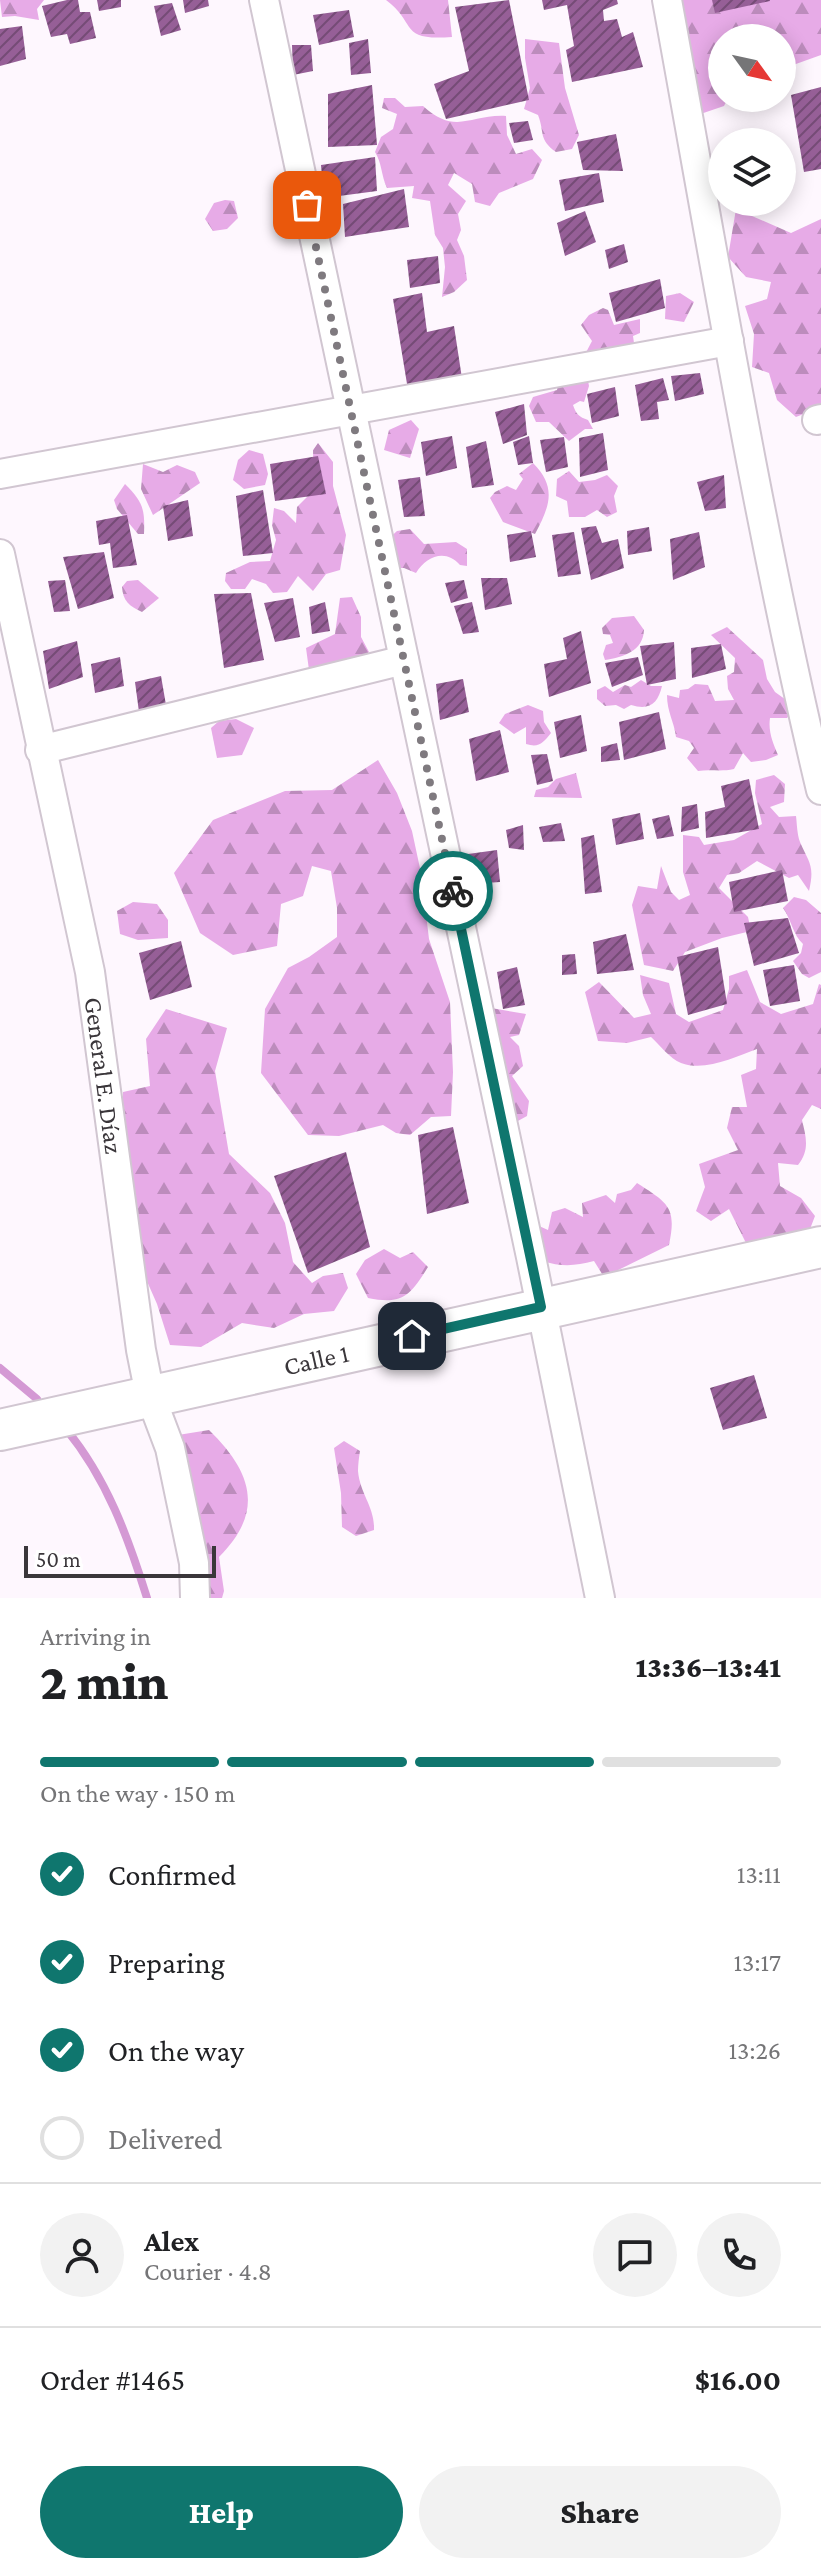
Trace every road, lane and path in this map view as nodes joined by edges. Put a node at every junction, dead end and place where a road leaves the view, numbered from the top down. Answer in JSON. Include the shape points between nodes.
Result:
{"nodes":[{"id":1,"x":264,"y":0,"type":"edge"},
{"id":2,"x":667,"y":0,"type":"edge"},
{"id":3,"x":729,"y":341,"type":"junction"},
{"id":4,"x":351,"y":410,"type":"junction"},
{"id":5,"x":0,"y":474,"type":"edge"},
{"id":6,"x":0,"y":554,"type":"edge"},
{"id":7,"x":404,"y":660,"type":"junction"},
{"id":8,"x":40,"y":750,"type":"junction"},
{"id":9,"x":821,"y":790,"type":"edge"},
{"id":10,"x":821,"y":1247,"type":"edge"},
{"id":11,"x":541,"y":1307,"type":"junction"},
{"id":12,"x":150,"y":1395,"type":"junction"},
{"id":13,"x":0,"y":1430,"type":"edge"},
{"id":14,"x":195,"y":1598,"type":"edge"},
{"id":15,"x":600,"y":1598,"type":"edge"}],
"edges":[{"from":1,"to":4,"type":"street"},
{"from":2,"to":3,"type":"street"},
{"from":3,"to":4,"type":"street"},
{"from":3,"to":9,"type":"street"},
{"from":4,"to":5,"type":"street"},
{"from":4,"to":7,"type":"street"},
{"from":6,"to":8,"type":"street","name":"General E. Díaz"},
{"from":7,"to":8,"type":"street"},
{"from":7,"to":11,"type":"street"},
{"from":8,"to":12,"type":"street","name":"General E. Díaz","via":[[90,972]]},
{"from":10,"to":11,"type":"street","name":"Calle 1"},
{"from":11,"to":12,"type":"street","name":"Calle 1"},
{"from":11,"to":15,"type":"street"},
{"from":12,"to":13,"type":"street","name":"Calle 1"},
{"from":12,"to":14,"type":"street","name":"General E. Díaz","via":[[170,1448],[194,1563]]}]}
